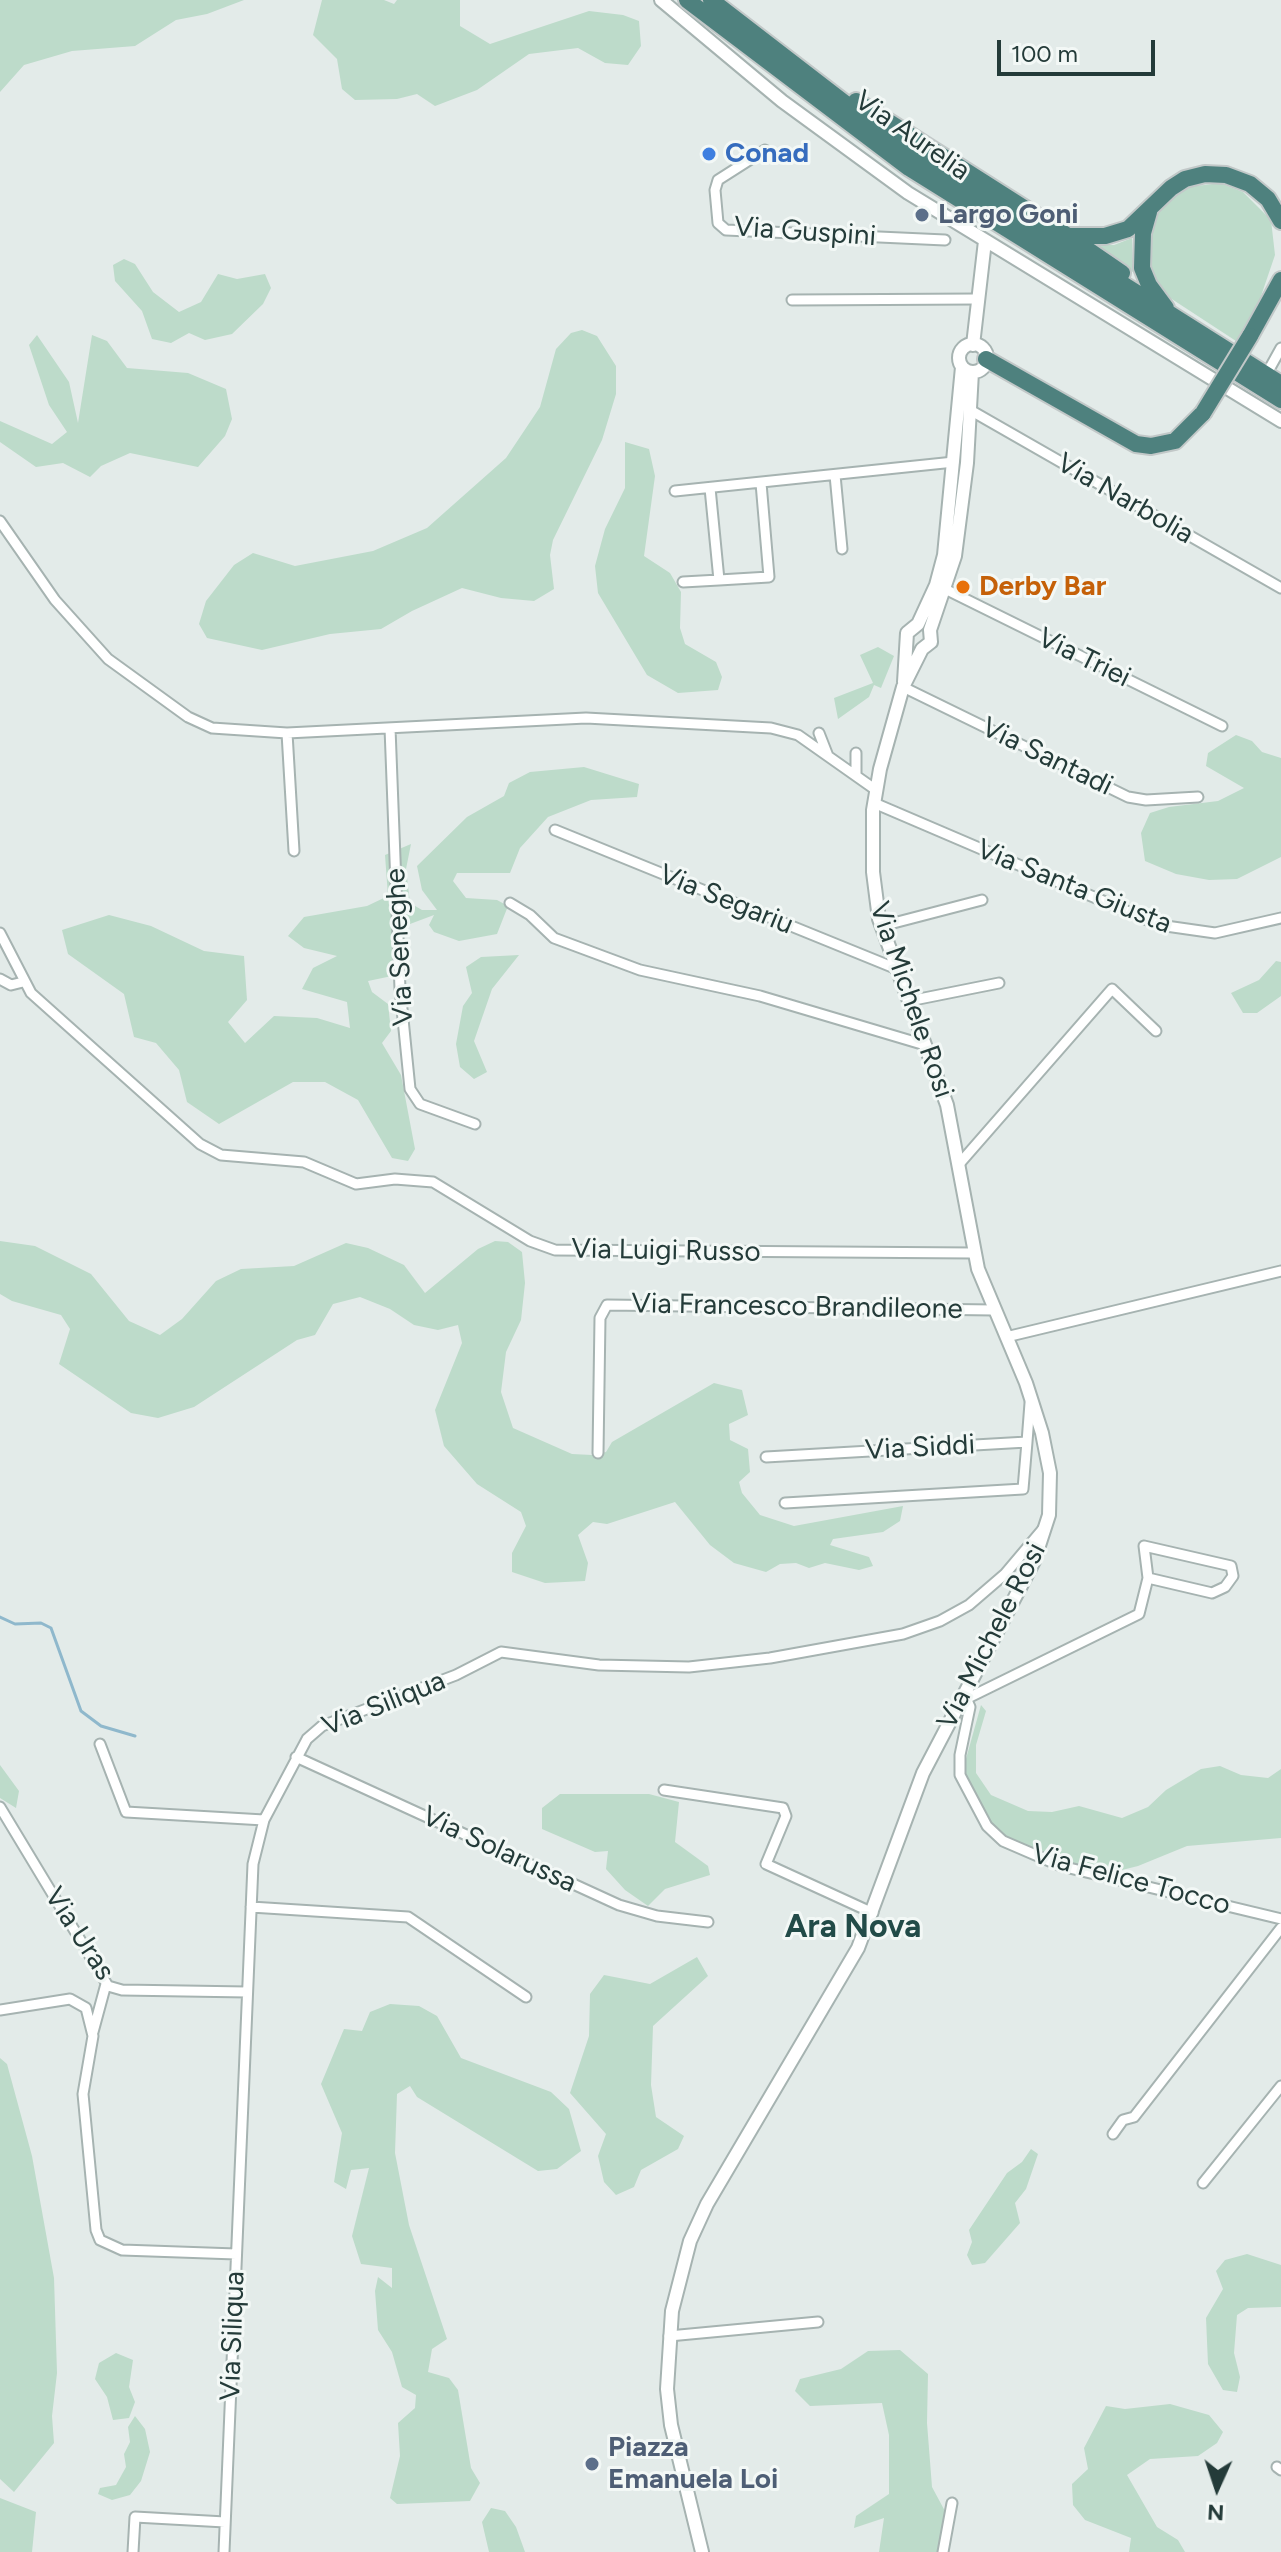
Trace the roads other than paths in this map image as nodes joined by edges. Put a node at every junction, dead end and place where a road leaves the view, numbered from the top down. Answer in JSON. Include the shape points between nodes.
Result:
{"nodes":[{"id":1,"x":661,"y":0,"type":"edge"},
{"id":2,"x":687,"y":0,"type":"edge"},
{"id":3,"x":711,"y":0,"type":"edge"},
{"id":4,"x":744,"y":27,"type":"junction"},
{"id":5,"x":765,"y":150,"type":"dead end"},
{"id":6,"x":1149,"y":212,"type":"junction"},
{"id":7,"x":1281,"y":221,"type":"edge"},
{"id":8,"x":1068,"y":236,"type":"junction"},
{"id":9,"x":945,"y":240,"type":"dead end"},
{"id":10,"x":985,"y":241,"type":"junction"},
{"id":11,"x":1281,"y":280,"type":"edge"},
{"id":12,"x":977,"y":299,"type":"junction"},
{"id":13,"x":792,"y":300,"type":"dead end"},
{"id":14,"x":1172,"y":315,"type":"junction"},
{"id":15,"x":973,"y":345,"type":"junction"},
{"id":16,"x":1281,"y":348,"type":"edge"},
{"id":17,"x":986,"y":359,"type":"junction"},
{"id":18,"x":967,"y":370,"type":"junction"},
{"id":19,"x":1266,"y":375,"type":"junction"},
{"id":20,"x":1281,"y":384,"type":"edge"},
{"id":21,"x":1281,"y":400,"type":"edge"},
{"id":22,"x":970,"y":410,"type":"junction"},
{"id":23,"x":1281,"y":421,"type":"edge"},
{"id":24,"x":954,"y":462,"type":"junction"},
{"id":25,"x":835,"y":475,"type":"junction"},
{"id":26,"x":761,"y":483,"type":"junction"},
{"id":27,"x":710,"y":488,"type":"junction"},
{"id":28,"x":675,"y":491,"type":"dead end"},
{"id":29,"x":0,"y":521,"type":"edge"},
{"id":30,"x":842,"y":549,"type":"dead end"},
{"id":31,"x":719,"y":580,"type":"junction"},
{"id":32,"x":683,"y":582,"type":"dead end"},
{"id":33,"x":1281,"y":588,"type":"edge"},
{"id":34,"x":947,"y":590,"type":"junction"},
{"id":35,"x":924,"y":627,"type":"junction"},
{"id":36,"x":908,"y":644,"type":"junction"},
{"id":37,"x":922,"y":649,"type":"junction"},
{"id":38,"x":903,"y":687,"type":"junction"},
{"id":39,"x":1222,"y":726,"type":"dead end"},
{"id":40,"x":390,"y":728,"type":"junction"},
{"id":41,"x":287,"y":733,"type":"junction"},
{"id":42,"x":819,"y":733,"type":"dead end"},
{"id":43,"x":856,"y":753,"type":"dead end"},
{"id":44,"x":828,"y":756,"type":"junction"},
{"id":45,"x":856,"y":776,"type":"junction"},
{"id":46,"x":875,"y":797,"type":"junction"},
{"id":47,"x":1198,"y":797,"type":"dead end"},
{"id":48,"x":555,"y":830,"type":"dead end"},
{"id":49,"x":294,"y":851,"type":"dead end"},
{"id":50,"x":982,"y":900,"type":"dead end"},
{"id":51,"x":510,"y":903,"type":"dead end"},
{"id":52,"x":1281,"y":918,"type":"edge"},
{"id":53,"x":882,"y":926,"type":"junction"},
{"id":54,"x":0,"y":933,"type":"edge"},
{"id":55,"x":897,"y":969,"type":"junction"},
{"id":56,"x":0,"y":979,"type":"edge"},
{"id":57,"x":23,"y":982,"type":"junction"},
{"id":58,"x":999,"y":983,"type":"dead end"},
{"id":59,"x":909,"y":1001,"type":"junction"},
{"id":60,"x":1156,"y":1031,"type":"dead end"},
{"id":61,"x":925,"y":1045,"type":"junction"},
{"id":62,"x":475,"y":1124,"type":"dead end"},
{"id":63,"x":960,"y":1163,"type":"junction"},
{"id":64,"x":973,"y":1253,"type":"junction"},
{"id":65,"x":1281,"y":1271,"type":"edge"},
{"id":66,"x":994,"y":1310,"type":"junction"},
{"id":67,"x":1006,"y":1337,"type":"junction"},
{"id":68,"x":1031,"y":1396,"type":"junction"},
{"id":69,"x":1027,"y":1442,"type":"junction"},
{"id":70,"x":598,"y":1453,"type":"dead end"},
{"id":71,"x":766,"y":1457,"type":"dead end"},
{"id":72,"x":785,"y":1503,"type":"dead end"},
{"id":73,"x":1047,"y":1524,"type":"junction"},
{"id":74,"x":1148,"y":1578,"type":"junction"},
{"id":75,"x":966,"y":1696,"type":"junction"},
{"id":76,"x":100,"y":1744,"type":"dead end"},
{"id":77,"x":296,"y":1757,"type":"junction"},
{"id":78,"x":664,"y":1790,"type":"dead end"},
{"id":79,"x":0,"y":1807,"type":"edge"},
{"id":80,"x":264,"y":1820,"type":"junction"},
{"id":81,"x":251,"y":1907,"type":"junction"},
{"id":82,"x":873,"y":1913,"type":"junction"},
{"id":83,"x":1281,"y":1919,"type":"edge"},
{"id":84,"x":708,"y":1922,"type":"dead end"},
{"id":85,"x":1281,"y":1928,"type":"edge"},
{"id":86,"x":106,"y":1984,"type":"junction"},
{"id":87,"x":247,"y":1992,"type":"junction"},
{"id":88,"x":526,"y":1997,"type":"dead end"},
{"id":89,"x":0,"y":2010,"type":"edge"},
{"id":90,"x":93,"y":2036,"type":"junction"},
{"id":91,"x":1281,"y":2086,"type":"edge"},
{"id":92,"x":1113,"y":2134,"type":"dead end"},
{"id":93,"x":1203,"y":2183,"type":"dead end"},
{"id":94,"x":236,"y":2254,"type":"junction"},
{"id":95,"x":818,"y":2322,"type":"dead end"},
{"id":96,"x":669,"y":2336,"type":"junction"},
{"id":97,"x":952,"y":2503,"type":"dead end"},
{"id":98,"x":225,"y":2522,"type":"junction"},
{"id":99,"x":133,"y":2552,"type":"edge"},
{"id":100,"x":224,"y":2552,"type":"edge"},
{"id":101,"x":702,"y":2552,"type":"edge"},
{"id":102,"x":943,"y":2552,"type":"edge"}],
"edges":[{"from":1,"to":10,"type":"street","via":[[855,156]]},
{"from":2,"to":21,"type":"highway","name":"Via Aurelia","via":[[919,174]]},
{"from":3,"to":4,"type":"highway","name":"Via Aurelia"},
{"from":4,"to":8,"type":"highway"},
{"from":4,"to":14,"type":"highway","name":"Via Aurelia","via":[[876,128]]},
{"from":5,"to":9,"type":"street","name":"Via Guspini","via":[[718,180],[718,223],[726,230]]},
{"from":6,"to":7,"type":"highway","via":[[1179,182],[1218,174],[1258,190]]},
{"from":6,"to":8,"type":"highway","via":[[1114,235]]},
{"from":6,"to":14,"type":"highway","via":[[1142,268]]},
{"from":8,"to":14,"type":"highway"},
{"from":10,"to":12,"type":"street"},
{"from":10,"to":23,"type":"street"},
{"from":11,"to":17,"type":"highway","bridge":true,"via":[[1203,413],[1175,441],[1136,444]]},
{"from":12,"to":13,"type":"street"},
{"from":12,"to":15,"type":"street"},
{"from":14,"to":19,"type":"highway","name":"Via Aurelia"},
{"from":15,"to":17,"type":"street"},
{"from":15,"to":18,"type":"street","via":[[959,355]]},
{"from":16,"to":19,"type":"street"},
{"from":17,"to":18,"type":"street","via":[[980,370]]},
{"from":18,"to":22,"type":"street","name":"Via Michele Rosi"},
{"from":18,"to":24,"type":"street","name":"Via Michele Rosi"},
{"from":19,"to":20,"type":"highway","name":"Via Aurelia"},
{"from":22,"to":33,"type":"street","name":"Via Narbolia"},
{"from":22,"to":34,"type":"street","name":"Via Michele Rosi","via":[[961,514]]},
{"from":24,"to":25,"type":"street"},
{"from":24,"to":35,"type":"street","name":"Via Michele Rosi","via":[[944,555]]},
{"from":25,"to":26,"type":"street"},
{"from":25,"to":30,"type":"street"},
{"from":26,"to":27,"type":"street"},
{"from":26,"to":31,"type":"street","via":[[769,577]]},
{"from":27,"to":28,"type":"street"},
{"from":27,"to":31,"type":"street"},
{"from":29,"to":41,"type":"street","via":[[64,611],[129,675],[201,724],[235,732]]},
{"from":31,"to":32,"type":"street"},
{"from":34,"to":35,"type":"street","name":"Via Michele Rosi"},
{"from":34,"to":39,"type":"street","name":"Via Triei"},
{"from":35,"to":36,"type":"street","name":"Via Michele Rosi","via":[[908,630]]},
{"from":35,"to":37,"type":"street","name":"Via Michele Rosi","via":[[931,642]]},
{"from":36,"to":37,"type":"street"},
{"from":36,"to":38,"type":"street","name":"Via Michele Rosi"},
{"from":37,"to":38,"type":"street","name":"Via Michele Rosi"},
{"from":38,"to":46,"type":"street","name":"Via Michele Rosi"},
{"from":38,"to":47,"type":"street","name":"Via Santadi","via":[[1128,797]]},
{"from":40,"to":41,"type":"street"},
{"from":40,"to":44,"type":"street","via":[[586,718],[756,727],[789,731]]},
{"from":40,"to":62,"type":"street","name":"Via Seneghe","via":[[409,1083],[417,1102]]},
{"from":41,"to":49,"type":"street"},
{"from":42,"to":44,"type":"street"},
{"from":43,"to":45,"type":"street"},
{"from":44,"to":45,"type":"street"},
{"from":45,"to":46,"type":"street"},
{"from":46,"to":52,"type":"street","name":"Via Santa Giusta","via":[[1159,925],[1215,933]]},
{"from":46,"to":53,"type":"street","name":"Via Michele Rosi","via":[[873,882]]},
{"from":48,"to":55,"type":"street","name":"Via Segariu"},
{"from":50,"to":53,"type":"street"},
{"from":51,"to":61,"type":"street","via":[[554,938],[632,967],[760,996]]},
{"from":53,"to":55,"type":"street","name":"Via Michele Rosi"},
{"from":54,"to":57,"type":"street","name":"Via Luigi Russo"},
{"from":55,"to":59,"type":"street","name":"Via Michele Rosi"},
{"from":56,"to":57,"type":"street","via":[[11,985]]},
{"from":57,"to":64,"type":"street","name":"Via Luigi Russo","via":[[200,1144],[226,1157],[304,1162],[356,1184],[433,1182],[530,1241],[555,1250]]},
{"from":58,"to":59,"type":"street"},
{"from":59,"to":61,"type":"street","name":"Via Michele Rosi"},
{"from":60,"to":63,"type":"street","via":[[1112,989]]},
{"from":61,"to":63,"type":"street","name":"Via Michele Rosi","via":[[947,1105]]},
{"from":63,"to":64,"type":"street","name":"Via Michele Rosi"},
{"from":64,"to":66,"type":"street","name":"Via Michele Rosi"},
{"from":65,"to":67,"type":"street"},
{"from":66,"to":67,"type":"street","name":"Via Michele Rosi"},
{"from":66,"to":70,"type":"street","name":"Via Francesco Brandileone","via":[[607,1305],[600,1318]]},
{"from":67,"to":68,"type":"street","name":"Via Michele Rosi"},
{"from":68,"to":69,"type":"street"},
{"from":68,"to":73,"type":"street","name":"Via Michele Rosi","via":[[1049,1463]]},
{"from":69,"to":71,"type":"street","name":"Via Siddi"},
{"from":69,"to":72,"type":"street","via":[[1023,1489]]},
{"from":73,"to":75,"type":"street","name":"Via Michele Rosi","via":[[1034,1561]]},
{"from":73,"to":77,"type":"street","name":"Via Siliqua","via":[[979,1597],[914,1631],[689,1667],[599,1665],[498,1652],[456,1675],[322,1726]]},
{"from":74,"to":74,"type":"street","via":[[1144,1546],[1231,1566],[1233,1576],[1212,1593]]},
{"from":74,"to":75,"type":"street","via":[[1139,1614]]},
{"from":75,"to":82,"type":"street","name":"Via Michele Rosi","via":[[923,1773]]},
{"from":75,"to":83,"type":"street","name":"Via Felice Tocco","via":[[970,1707],[960,1775],[987,1826],[1003,1841],[1061,1866]]},
{"from":76,"to":80,"type":"street","via":[[126,1812]]},
{"from":77,"to":80,"type":"street","name":"Via Siliqua"},
{"from":77,"to":84,"type":"street","name":"Via Solarussa","via":[[626,1908]]},
{"from":78,"to":82,"type":"street","via":[[783,1808],[786,1816],[766,1864]]},
{"from":79,"to":86,"type":"street","name":"Via Uras"},
{"from":80,"to":81,"type":"street","name":"Via Siliqua","via":[[254,1858]]},
{"from":81,"to":87,"type":"street","name":"Via Siliqua"},
{"from":81,"to":88,"type":"street","via":[[408,1917]]},
{"from":82,"to":96,"type":"street","name":"Via Michele Rosi","via":[[830,2001],[699,2219],[679,2279]]},
{"from":85,"to":92,"type":"street","via":[[1134,2117]]},
{"from":86,"to":87,"type":"street","name":"Via Uras","via":[[122,1990]]},
{"from":86,"to":90,"type":"street"},
{"from":87,"to":94,"type":"street","name":"Via Siliqua"},
{"from":89,"to":90,"type":"street","via":[[75,2000],[86,2008]]},
{"from":90,"to":94,"type":"street","via":[[83,2094],[100,2240],[122,2250]]},
{"from":91,"to":93,"type":"street"},
{"from":94,"to":98,"type":"street","name":"Via Siliqua"},
{"from":95,"to":96,"type":"street"},
{"from":96,"to":101,"type":"street","name":"Via Michele Rosi","via":[[669,2414]]},
{"from":97,"to":102,"type":"street"},
{"from":98,"to":99,"type":"street","via":[[135,2517]]},
{"from":98,"to":100,"type":"street","name":"Via Siliqua"}]}
